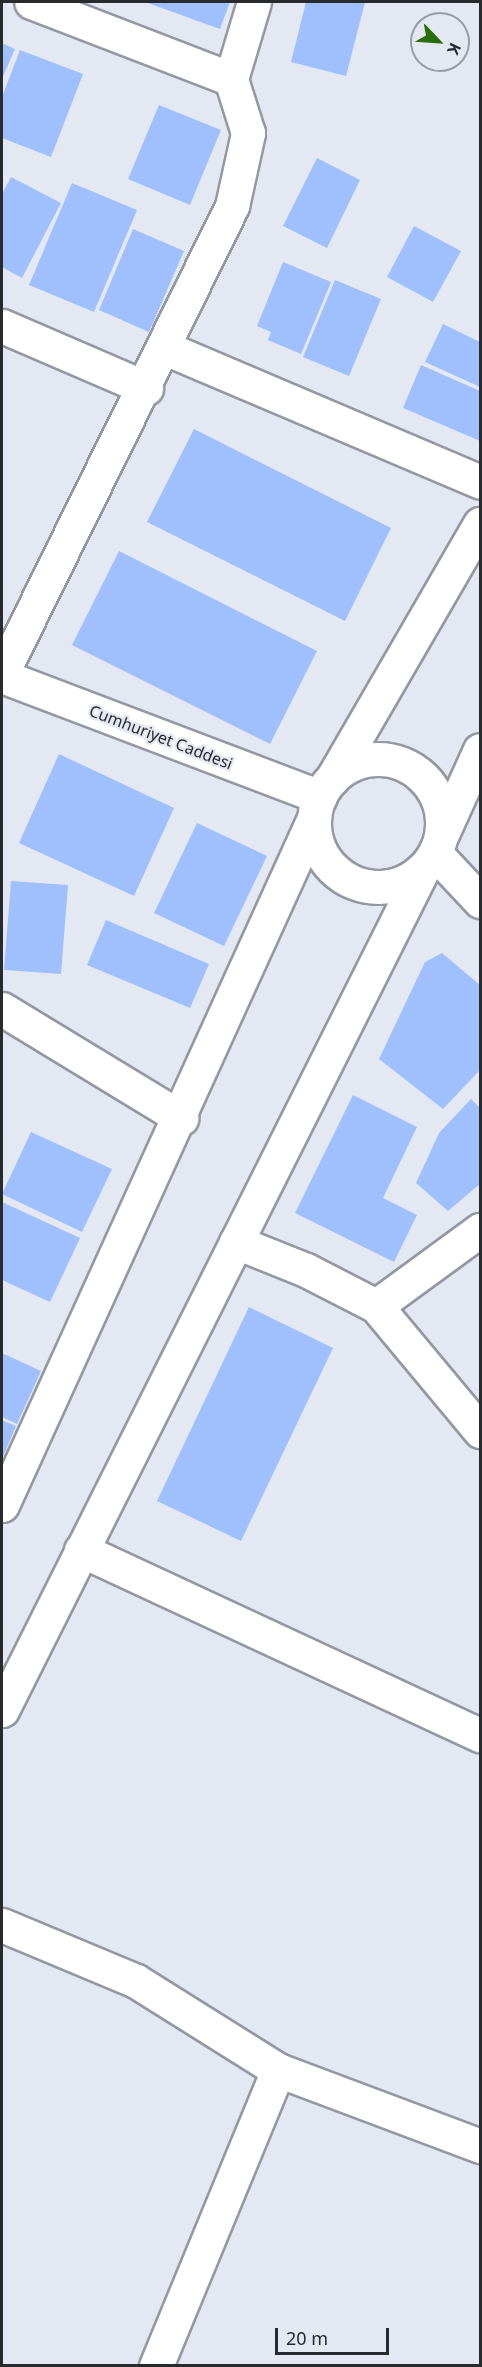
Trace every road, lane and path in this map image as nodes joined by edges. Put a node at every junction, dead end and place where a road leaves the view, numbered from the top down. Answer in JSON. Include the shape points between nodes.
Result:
{"nodes":[{"id":1,"x":31,"y":2,"type":"edge"},
{"id":2,"x":254,"y":2,"type":"edge"},
{"id":3,"x":231,"y":79,"type":"junction"},
{"id":4,"x":2,"y":326,"type":"edge"},
{"id":5,"x":165,"y":348,"type":"junction"},
{"id":6,"x":146,"y":388,"type":"junction"},
{"id":7,"x":480,"y":482,"type":"edge"},
{"id":8,"x":480,"y":524,"type":"edge"},
{"id":9,"x":2,"y":675,"type":"edge"},
{"id":10,"x":480,"y":750,"type":"edge"},
{"id":11,"x":322,"y":798,"type":"junction"},
{"id":12,"x":433,"y":853,"type":"junction"},
{"id":13,"x":480,"y":901,"type":"edge"},
{"id":14,"x":2,"y":1009,"type":"edge"},
{"id":15,"x":181,"y":1118,"type":"junction"},
{"id":16,"x":480,"y":1230,"type":"edge"},
{"id":17,"x":236,"y":1242,"type":"junction"},
{"id":18,"x":376,"y":1305,"type":"junction"},
{"id":19,"x":480,"y":1431,"type":"edge"},
{"id":20,"x":2,"y":1505,"type":"edge"},
{"id":21,"x":81,"y":1550,"type":"junction"},
{"id":22,"x":2,"y":1710,"type":"edge"},
{"id":23,"x":480,"y":1735,"type":"edge"},
{"id":24,"x":2,"y":1925,"type":"edge"},
{"id":25,"x":278,"y":2070,"type":"junction"},
{"id":26,"x":480,"y":2146,"type":"edge"},
{"id":27,"x":156,"y":2366,"type":"edge"}],
"edges":[{"from":1,"to":3,"type":"street"},
{"from":2,"to":3,"type":"street"},
{"from":3,"to":5,"type":"street","via":[[248,133],[232,206]]},
{"from":4,"to":6,"type":"street"},
{"from":5,"to":6,"type":"street"},
{"from":5,"to":7,"type":"street"},
{"from":6,"to":9,"type":"street"},
{"from":8,"to":11,"type":"street"},
{"from":9,"to":11,"type":"street","name":"Cumhuriyet Caddesi"},
{"from":10,"to":12,"type":"street"},
{"from":11,"to":12,"type":"street","via":[[325,860],[340,875],[360,885],[393,885]]},
{"from":11,"to":12,"type":"street","via":[[363,761],[399,762],[415,770],[438,798]]},
{"from":11,"to":15,"type":"street"},
{"from":12,"to":13,"type":"street"},
{"from":12,"to":17,"type":"street"},
{"from":14,"to":15,"type":"street"},
{"from":15,"to":20,"type":"street"},
{"from":16,"to":18,"type":"street"},
{"from":17,"to":18,"type":"street","via":[[306,1270]]},
{"from":17,"to":21,"type":"street"},
{"from":18,"to":19,"type":"street"},
{"from":21,"to":22,"type":"street"},
{"from":21,"to":23,"type":"street"},
{"from":24,"to":25,"type":"street","via":[[136,1981]]},
{"from":25,"to":26,"type":"street"},
{"from":25,"to":27,"type":"street"}]}
